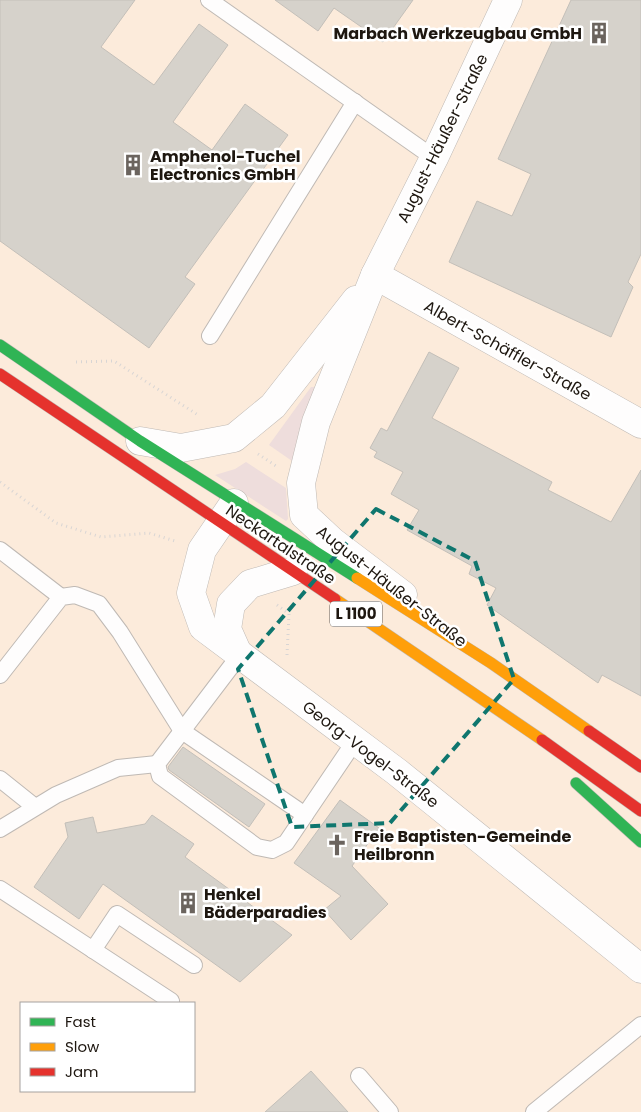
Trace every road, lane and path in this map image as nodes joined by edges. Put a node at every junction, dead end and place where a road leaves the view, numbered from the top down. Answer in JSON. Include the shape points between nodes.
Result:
{"nodes":[{"id":1,"x":209,"y":0,"type":"edge"},
{"id":2,"x":508,"y":0,"type":"edge"},
{"id":3,"x":355,"y":102,"type":"junction"},
{"id":4,"x":434,"y":158,"type":"junction"},
{"id":5,"x":375,"y":275,"type":"junction"},
{"id":6,"x":210,"y":336,"type":"dead end"},
{"id":7,"x":0,"y":345,"type":"edge"},
{"id":8,"x":0,"y":374,"type":"edge"},
{"id":9,"x":641,"y":424,"type":"edge"},
{"id":10,"x":140,"y":441,"type":"junction"},
{"id":11,"x":0,"y":482,"type":"edge"},
{"id":12,"x":228,"y":512,"type":"junction"},
{"id":13,"x":0,"y":550,"type":"edge"},
{"id":14,"x":202,"y":550,"type":"junction"},
{"id":15,"x":292,"y":571,"type":"junction"},
{"id":16,"x":250,"y":584,"type":"junction"},
{"id":17,"x":61,"y":597,"type":"junction"},
{"id":18,"x":239,"y":656,"type":"junction"},
{"id":19,"x":286,"y":662,"type":"dead end"},
{"id":20,"x":491,"y":664,"type":"junction"},
{"id":21,"x":0,"y":675,"type":"edge"},
{"id":22,"x":490,"y":704,"type":"junction"},
{"id":23,"x":182,"y":731,"type":"junction"},
{"id":24,"x":355,"y":741,"type":"junction"},
{"id":25,"x":157,"y":764,"type":"junction"},
{"id":26,"x":641,"y":767,"type":"edge"},
{"id":27,"x":0,"y":779,"type":"edge"},
{"id":28,"x":35,"y":807,"type":"junction"},
{"id":29,"x":641,"y":811,"type":"edge"},
{"id":30,"x":305,"y":814,"type":"junction"},
{"id":31,"x":0,"y":829,"type":"edge"},
{"id":32,"x":641,"y":842,"type":"edge"},
{"id":33,"x":0,"y":889,"type":"edge"},
{"id":34,"x":94,"y":950,"type":"junction"},
{"id":35,"x":194,"y":964,"type":"dead end"},
{"id":36,"x":641,"y":969,"type":"edge"},
{"id":37,"x":171,"y":1001,"type":"dead end"},
{"id":38,"x":641,"y":1025,"type":"edge"},
{"id":39,"x":359,"y":1076,"type":"dead end"},
{"id":40,"x":390,"y":1112,"type":"edge"},
{"id":41,"x":534,"y":1112,"type":"edge"}],
"edges":[{"from":1,"to":3,"type":"lane"},
{"from":2,"to":4,"type":"street","name":"August-Häußer-Straße"},
{"from":3,"to":4,"type":"lane"},
{"from":3,"to":6,"type":"lane"},
{"from":4,"to":5,"type":"street","name":"August-Häußer-Straße"},
{"from":5,"to":9,"type":"street","name":"Albert-Schäffler-Straße"},
{"from":5,"to":10,"type":"street","name":"August-Häußer-Straße","via":[[273,406],[234,438],[181,448]]},
{"from":5,"to":20,"type":"street","name":"August-Häußer-Straße","via":[[316,422],[301,483],[304,516]]},
{"from":7,"to":10,"type":"main road","name":"Neckartalstraße","number":"L 1100"},
{"from":8,"to":12,"type":"main road","name":"Neckartalstraße","number":"L 1100"},
{"from":10,"to":12,"type":"main road","name":"Neckartalstraße","number":"L 1100"},
{"from":11,"to":14,"type":"path","via":[[56,523],[101,537],[149,533]]},
{"from":12,"to":14,"type":"street","name":"Georg-Vogel-Straße"},
{"from":12,"to":15,"type":"main road","name":"Neckartalstraße","number":"L 1100"},
{"from":12,"to":20,"type":"main road","name":"Neckartalstraße","number":"L 1100"},
{"from":13,"to":17,"type":"lane"},
{"from":14,"to":18,"type":"street","name":"Georg-Vogel-Straße","via":[[191,592],[203,628]]},
{"from":15,"to":16,"type":"street","name":"Georg-Vogel-Straße"},
{"from":15,"to":22,"type":"main road","name":"Neckartalstraße","number":"L 1100"},
{"from":16,"to":18,"type":"street","name":"Georg-Vogel-Straße","via":[[231,604],[227,629]]},
{"from":16,"to":19,"type":"path","via":[[289,614]]},
{"from":17,"to":21,"type":"lane"},
{"from":17,"to":23,"type":"lane","via":[[76,595],[99,604]]},
{"from":18,"to":23,"type":"lane"},
{"from":18,"to":24,"type":"street","name":"Georg-Vogel-Straße"},
{"from":20,"to":26,"type":"main road","name":"Neckartalstraße","number":"L 1100"},
{"from":22,"to":29,"type":"main road","name":"Neckartalstraße","number":"L 1100"},
{"from":22,"to":32,"type":"main road"},
{"from":23,"to":25,"type":"lane"},
{"from":23,"to":30,"type":"lane"},
{"from":24,"to":30,"type":"lane"},
{"from":24,"to":36,"type":"street","name":"Georg-Vogel-Straße"},
{"from":25,"to":28,"type":"lane","via":[[118,768]]},
{"from":25,"to":30,"type":"lane","via":[[160,776],[257,846],[272,850],[286,843]]},
{"from":27,"to":28,"type":"lane"},
{"from":28,"to":31,"type":"lane"},
{"from":33,"to":34,"type":"lane"},
{"from":34,"to":35,"type":"lane","via":[[117,914]]},
{"from":34,"to":37,"type":"lane"},
{"from":38,"to":41,"type":"lane"},
{"from":39,"to":40,"type":"lane"}]}
